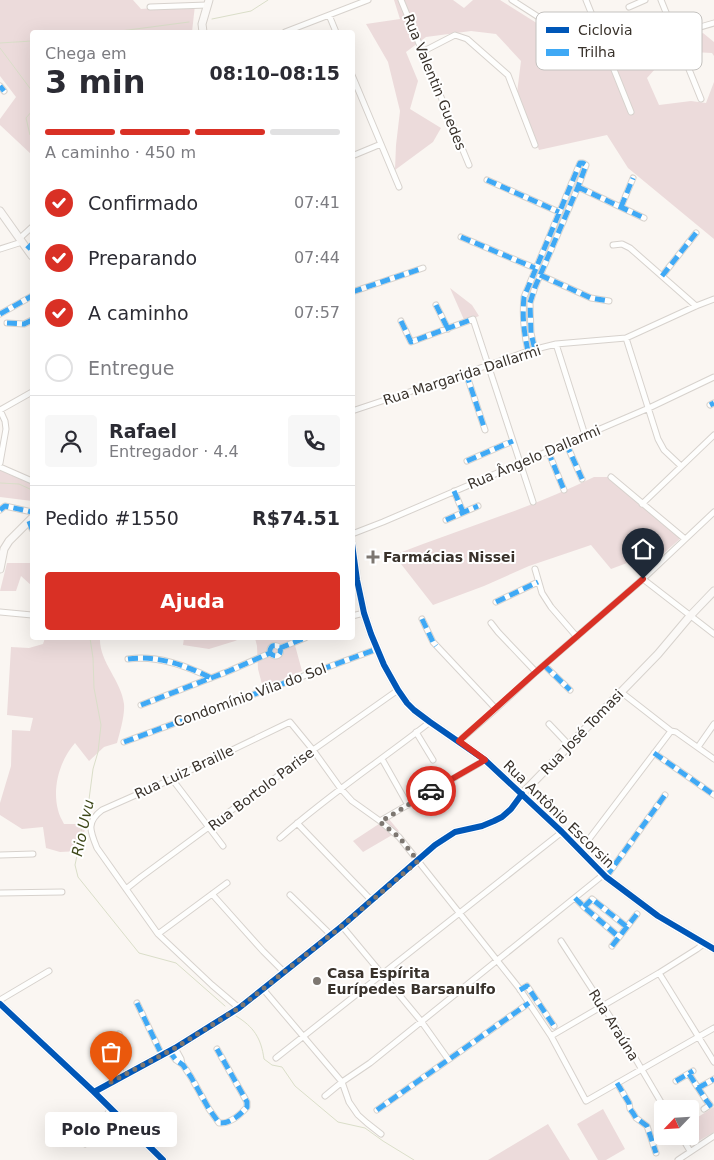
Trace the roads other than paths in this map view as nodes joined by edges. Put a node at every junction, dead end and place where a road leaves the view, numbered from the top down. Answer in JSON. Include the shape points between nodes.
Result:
{"nodes":[{"id":1,"x":368,"y":0,"type":"edge"},
{"id":2,"x":400,"y":0,"type":"edge"},
{"id":3,"x":512,"y":0,"type":"edge"},
{"id":4,"x":586,"y":0,"type":"edge"},
{"id":5,"x":645,"y":0,"type":"edge"},
{"id":6,"x":661,"y":0,"type":"edge"},
{"id":7,"x":208,"y":2,"type":"edge"},
{"id":8,"x":150,"y":7,"type":"dead end"},
{"id":9,"x":629,"y":7,"type":"dead end"},
{"id":10,"x":591,"y":12,"type":"edge"},
{"id":11,"x":666,"y":12,"type":"edge"},
{"id":12,"x":329,"y":15,"type":"junction"},
{"id":13,"x":536,"y":15,"type":"edge"},
{"id":14,"x":714,"y":23,"type":"edge"},
{"id":15,"x":702,"y":27,"type":"edge"},
{"id":16,"x":203,"y":30,"type":"edge"},
{"id":17,"x":290,"y":30,"type":"edge"},
{"id":18,"x":335,"y":30,"type":"edge"},
{"id":19,"x":422,"y":52,"type":"junction"},
{"id":20,"x":614,"y":70,"type":"edge"},
{"id":21,"x":689,"y":70,"type":"edge"},
{"id":22,"x":355,"y":84,"type":"edge"},
{"id":23,"x":0,"y":86,"type":"edge"},
{"id":24,"x":4,"y":91,"type":"dead end"},
{"id":25,"x":701,"y":99,"type":"dead end"},
{"id":26,"x":631,"y":112,"type":"dead end"},
{"id":27,"x":381,"y":144,"type":"junction"},
{"id":28,"x":535,"y":145,"type":"dead end"},
{"id":29,"x":355,"y":155,"type":"edge"},
{"id":30,"x":469,"y":165,"type":"dead end"},
{"id":31,"x":633,"y":178,"type":"dead end"},
{"id":32,"x":487,"y":180,"type":"dead end"},
{"id":33,"x":399,"y":187,"type":"dead end"},
{"id":34,"x":578,"y":187,"type":"junction"},
{"id":35,"x":620,"y":207,"type":"junction"},
{"id":36,"x":0,"y":211,"type":"edge"},
{"id":37,"x":559,"y":212,"type":"junction"},
{"id":38,"x":644,"y":218,"type":"dead end"},
{"id":39,"x":30,"y":229,"type":"edge"},
{"id":40,"x":696,"y":233,"type":"dead end"},
{"id":41,"x":461,"y":237,"type":"dead end"},
{"id":42,"x":21,"y":240,"type":"junction"},
{"id":43,"x":550,"y":244,"type":"junction"},
{"id":44,"x":613,"y":245,"type":"dead end"},
{"id":45,"x":30,"y":247,"type":"edge"},
{"id":46,"x":0,"y":249,"type":"edge"},
{"id":47,"x":423,"y":268,"type":"dead end"},
{"id":48,"x":535,"y":268,"type":"junction"},
{"id":49,"x":540,"y":275,"type":"junction"},
{"id":50,"x":662,"y":276,"type":"junction"},
{"id":51,"x":355,"y":291,"type":"edge"},
{"id":52,"x":30,"y":297,"type":"edge"},
{"id":53,"x":714,"y":299,"type":"edge"},
{"id":54,"x":609,"y":301,"type":"dead end"},
{"id":55,"x":436,"y":305,"type":"dead end"},
{"id":56,"x":696,"y":306,"type":"junction"},
{"id":57,"x":0,"y":314,"type":"edge"},
{"id":58,"x":30,"y":321,"type":"edge"},
{"id":59,"x":401,"y":321,"type":"dead end"},
{"id":60,"x":523,"y":322,"type":"junction"},
{"id":61,"x":530,"y":322,"type":"junction"},
{"id":62,"x":7,"y":323,"type":"dead end"},
{"id":63,"x":448,"y":329,"type":"junction"},
{"id":64,"x":626,"y":338,"type":"junction"},
{"id":65,"x":556,"y":344,"type":"junction"},
{"id":66,"x":536,"y":350,"type":"junction"},
{"id":67,"x":528,"y":351,"type":"junction"},
{"id":68,"x":488,"y":365,"type":"junction"},
{"id":69,"x":466,"y":373,"type":"junction"},
{"id":70,"x":714,"y":376,"type":"edge"},
{"id":71,"x":30,"y":393,"type":"edge"},
{"id":72,"x":649,"y":408,"type":"junction"},
{"id":73,"x":0,"y":410,"type":"edge"},
{"id":74,"x":355,"y":410,"type":"edge"},
{"id":75,"x":485,"y":430,"type":"dead end"},
{"id":76,"x":585,"y":435,"type":"junction"},
{"id":77,"x":714,"y":435,"type":"edge"},
{"id":78,"x":513,"y":441,"type":"junction"},
{"id":79,"x":566,"y":443,"type":"junction"},
{"id":80,"x":548,"y":451,"type":"junction"},
{"id":81,"x":467,"y":461,"type":"dead end"},
{"id":82,"x":521,"y":463,"type":"junction"},
{"id":83,"x":0,"y":465,"type":"edge"},
{"id":84,"x":681,"y":466,"type":"junction"},
{"id":85,"x":611,"y":477,"type":"dead end"},
{"id":86,"x":582,"y":479,"type":"dead end"},
{"id":87,"x":30,"y":480,"type":"edge"},
{"id":88,"x":564,"y":490,"type":"dead end"},
{"id":89,"x":454,"y":491,"type":"junction"},
{"id":90,"x":533,"y":502,"type":"dead end"},
{"id":91,"x":642,"y":504,"type":"junction"},
{"id":92,"x":478,"y":506,"type":"dead end"},
{"id":93,"x":0,"y":510,"type":"edge"},
{"id":94,"x":30,"y":512,"type":"edge"},
{"id":95,"x":463,"y":512,"type":"junction"},
{"id":96,"x":714,"y":513,"type":"edge"},
{"id":97,"x":30,"y":520,"type":"edge"},
{"id":98,"x":446,"y":520,"type":"dead end"},
{"id":99,"x":355,"y":533,"type":"edge"},
{"id":100,"x":685,"y":539,"type":"junction"},
{"id":101,"x":355,"y":566,"type":"edge"},
{"id":102,"x":0,"y":569,"type":"edge"},
{"id":103,"x":535,"y":569,"type":"dead end"},
{"id":104,"x":643,"y":579,"type":"junction"},
{"id":105,"x":538,"y":582,"type":"junction"},
{"id":106,"x":714,"y":591,"type":"edge"},
{"id":107,"x":496,"y":602,"type":"dead end"},
{"id":108,"x":0,"y":612,"type":"edge"},
{"id":109,"x":364,"y":612,"type":"junction"},
{"id":110,"x":30,"y":614,"type":"edge"},
{"id":111,"x":355,"y":615,"type":"edge"},
{"id":112,"x":690,"y":616,"type":"junction"},
{"id":113,"x":422,"y":619,"type":"dead end"},
{"id":114,"x":492,"y":623,"type":"dead end"},
{"id":115,"x":714,"y":634,"type":"edge"},
{"id":116,"x":577,"y":637,"type":"junction"},
{"id":117,"x":300,"y":640,"type":"edge"},
{"id":118,"x":377,"y":649,"type":"junction"},
{"id":119,"x":128,"y":660,"type":"dead end"},
{"id":120,"x":544,"y":665,"type":"junction"},
{"id":121,"x":536,"y":672,"type":"junction"},
{"id":122,"x":211,"y":678,"type":"junction"},
{"id":123,"x":398,"y":690,"type":"junction"},
{"id":124,"x":570,"y":690,"type":"dead end"},
{"id":125,"x":621,"y":692,"type":"junction"},
{"id":126,"x":141,"y":706,"type":"dead end"},
{"id":127,"x":496,"y":708,"type":"junction"},
{"id":128,"x":430,"y":722,"type":"junction"},
{"id":129,"x":549,"y":724,"type":"dead end"},
{"id":130,"x":714,"y":724,"type":"edge"},
{"id":131,"x":671,"y":731,"type":"junction"},
{"id":132,"x":416,"y":732,"type":"junction"},
{"id":133,"x":459,"y":741,"type":"junction"},
{"id":134,"x":124,"y":742,"type":"dead end"},
{"id":135,"x":569,"y":745,"type":"junction"},
{"id":136,"x":698,"y":747,"type":"junction"},
{"id":137,"x":313,"y":750,"type":"junction"},
{"id":138,"x":654,"y":753,"type":"junction"},
{"id":139,"x":382,"y":759,"type":"junction"},
{"id":140,"x":714,"y":759,"type":"edge"},
{"id":141,"x":433,"y":760,"type":"dead end"},
{"id":142,"x":485,"y":760,"type":"junction"},
{"id":143,"x":172,"y":779,"type":"junction"},
{"id":144,"x":341,"y":789,"type":"junction"},
{"id":145,"x":522,"y":794,"type":"junction"},
{"id":146,"x":665,"y":795,"type":"dead end"},
{"id":147,"x":714,"y":795,"type":"edge"},
{"id":148,"x":408,"y":804,"type":"junction"},
{"id":149,"x":380,"y":822,"type":"junction"},
{"id":150,"x":297,"y":823,"type":"junction"},
{"id":151,"x":209,"y":827,"type":"junction"},
{"id":152,"x":562,"y":832,"type":"junction"},
{"id":153,"x":280,"y":838,"type":"dead end"},
{"id":154,"x":223,"y":846,"type":"dead end"},
{"id":155,"x":580,"y":851,"type":"junction"},
{"id":156,"x":33,"y":854,"type":"dead end"},
{"id":157,"x":0,"y":855,"type":"edge"},
{"id":158,"x":418,"y":861,"type":"junction"},
{"id":159,"x":605,"y":876,"type":"junction"},
{"id":160,"x":227,"y":883,"type":"dead end"},
{"id":161,"x":126,"y":889,"type":"junction"},
{"id":162,"x":62,"y":892,"type":"dead end"},
{"id":163,"x":0,"y":893,"type":"edge"},
{"id":164,"x":212,"y":894,"type":"junction"},
{"id":165,"x":290,"y":895,"type":"dead end"},
{"id":166,"x":575,"y":898,"type":"junction"},
{"id":167,"x":372,"y":901,"type":"junction"},
{"id":168,"x":584,"y":907,"type":"junction"},
{"id":169,"x":458,"y":914,"type":"junction"},
{"id":170,"x":638,"y":914,"type":"dead end"},
{"id":171,"x":342,"y":926,"type":"junction"},
{"id":172,"x":627,"y":927,"type":"junction"},
{"id":173,"x":158,"y":934,"type":"junction"},
{"id":174,"x":331,"y":935,"type":"junction"},
{"id":175,"x":619,"y":937,"type":"junction"},
{"id":176,"x":561,"y":941,"type":"dead end"},
{"id":177,"x":705,"y":943,"type":"junction"},
{"id":178,"x":612,"y":946,"type":"dead end"},
{"id":179,"x":714,"y":949,"type":"edge"},
{"id":180,"x":497,"y":961,"type":"junction"},
{"id":181,"x":49,"y":971,"type":"dead end"},
{"id":182,"x":284,"y":972,"type":"junction"},
{"id":183,"x":658,"y":973,"type":"junction"},
{"id":184,"x":382,"y":976,"type":"junction"},
{"id":185,"x":263,"y":989,"type":"junction"},
{"id":186,"x":520,"y":990,"type":"junction"},
{"id":187,"x":0,"y":1002,"type":"edge"},
{"id":188,"x":137,"y":1003,"type":"dead end"},
{"id":189,"x":529,"y":1003,"type":"junction"},
{"id":190,"x":603,"y":1006,"type":"junction"},
{"id":191,"x":239,"y":1008,"type":"junction"},
{"id":192,"x":421,"y":1022,"type":"junction"},
{"id":193,"x":554,"y":1026,"type":"dead end"},
{"id":194,"x":714,"y":1028,"type":"edge"},
{"id":195,"x":119,"y":1034,"type":"dead end"},
{"id":196,"x":551,"y":1036,"type":"junction"},
{"id":197,"x":698,"y":1037,"type":"junction"},
{"id":198,"x":304,"y":1038,"type":"junction"},
{"id":199,"x":217,"y":1049,"type":"dead end"},
{"id":200,"x":169,"y":1051,"type":"junction"},
{"id":201,"x":276,"y":1058,"type":"dead end"},
{"id":202,"x":448,"y":1059,"type":"junction"},
{"id":203,"x":714,"y":1062,"type":"edge"},
{"id":204,"x":642,"y":1069,"type":"junction"},
{"id":205,"x":122,"y":1076,"type":"junction"},
{"id":206,"x":714,"y":1079,"type":"edge"},
{"id":207,"x":676,"y":1081,"type":"dead end"},
{"id":208,"x":342,"y":1082,"type":"junction"},
{"id":209,"x":617,"y":1083,"type":"junction"},
{"id":210,"x":698,"y":1088,"type":"junction"},
{"id":211,"x":94,"y":1092,"type":"junction"},
{"id":212,"x":325,"y":1096,"type":"dead end"},
{"id":213,"x":660,"y":1100,"type":"edge"},
{"id":214,"x":111,"y":1109,"type":"junction"},
{"id":215,"x":704,"y":1109,"type":"dead end"},
{"id":216,"x":377,"y":1110,"type":"dead end"},
{"id":217,"x":72,"y":1132,"type":"dead end"},
{"id":218,"x":381,"y":1134,"type":"dead end"},
{"id":219,"x":714,"y":1136,"type":"edge"},
{"id":220,"x":686,"y":1145,"type":"edge"},
{"id":221,"x":690,"y":1151,"type":"junction"},
{"id":222,"x":656,"y":1153,"type":"dead end"},
{"id":223,"x":163,"y":1160,"type":"edge"},
{"id":224,"x":678,"y":1160,"type":"edge"}],
"edges":[{"from":1,"to":12,"type":"street"},
{"from":2,"to":19,"type":"street","name":"Rua Valentin Guedes"},
{"from":3,"to":13,"type":"street"},
{"from":4,"to":10,"type":"street"},
{"from":5,"to":9,"type":"street"},
{"from":6,"to":11,"type":"street"},
{"from":7,"to":8,"type":"street"},
{"from":7,"to":16,"type":"main road"},
{"from":12,"to":17,"type":"street"},
{"from":12,"to":18,"type":"street"},
{"from":14,"to":15,"type":"street"},
{"from":19,"to":28,"type":"street","via":[[455,35],[467,39],[508,76]]},
{"from":19,"to":30,"type":"street","name":"Rua Valentin Guedes"},
{"from":20,"to":26,"type":"street"},
{"from":21,"to":25,"type":"street"},
{"from":22,"to":27,"type":"street"},
{"from":23,"to":24,"type":"street"},
{"from":27,"to":29,"type":"street"},
{"from":27,"to":33,"type":"street"},
{"from":31,"to":35,"type":"street"},
{"from":32,"to":37,"type":"street"},
{"from":34,"to":35,"type":"street"},
{"from":34,"to":37,"type":"street","via":[[586,165],[583,163],[580,163]]},
{"from":34,"to":43,"type":"street"},
{"from":35,"to":38,"type":"street"},
{"from":36,"to":42,"type":"main road"},
{"from":37,"to":43,"type":"street"},
{"from":39,"to":42,"type":"street"},
{"from":40,"to":50,"type":"street"},
{"from":41,"to":48,"type":"street"},
{"from":42,"to":45,"type":"main road"},
{"from":42,"to":46,"type":"street"},
{"from":43,"to":48,"type":"street"},
{"from":43,"to":49,"type":"street"},
{"from":44,"to":50,"type":"street","via":[[622,244],[630,248]]},
{"from":47,"to":51,"type":"street"},
{"from":48,"to":60,"type":"street","via":[[524,297]]},
{"from":49,"to":54,"type":"street","via":[[591,298]]},
{"from":49,"to":61,"type":"street","via":[[530,303]]},
{"from":50,"to":56,"type":"street"},
{"from":52,"to":57,"type":"street"},
{"from":53,"to":56,"type":"street","name":"Rua Margarida Dallarmi"},
{"from":55,"to":63,"type":"street"},
{"from":56,"to":64,"type":"street","name":"Rua Margarida Dallarmi"},
{"from":58,"to":62,"type":"street"},
{"from":59,"to":63,"type":"street","via":[[411,342]]},
{"from":60,"to":61,"type":"street"},
{"from":60,"to":67,"type":"street"},
{"from":61,"to":66,"type":"street"},
{"from":63,"to":68,"type":"street","via":[[474,319]]},
{"from":64,"to":65,"type":"street","name":"Rua Margarida Dallarmi"},
{"from":64,"to":72,"type":"street"},
{"from":65,"to":66,"type":"street","name":"Rua Margarida Dallarmi"},
{"from":65,"to":76,"type":"street"},
{"from":66,"to":67,"type":"street","name":"Rua Margarida Dallarmi"},
{"from":67,"to":68,"type":"street","name":"Rua Margarida Dallarmi"},
{"from":68,"to":69,"type":"street","name":"Rua Margarida Dallarmi"},
{"from":68,"to":78,"type":"street"},
{"from":69,"to":74,"type":"street","name":"Rua Margarida Dallarmi"},
{"from":69,"to":75,"type":"street"},
{"from":70,"to":72,"type":"street","name":"Rua Ângelo Dallarmi"},
{"from":71,"to":73,"type":"street"},
{"from":72,"to":76,"type":"street","name":"Rua Ângelo Dallarmi"},
{"from":72,"to":84,"type":"street","via":[[664,450]]},
{"from":73,"to":83,"type":"street","via":[[6,429]]},
{"from":76,"to":79,"type":"street","name":"Rua Ângelo Dallarmi"},
{"from":77,"to":84,"type":"street"},
{"from":78,"to":81,"type":"street"},
{"from":78,"to":82,"type":"street"},
{"from":79,"to":80,"type":"street","name":"Rua Ângelo Dallarmi"},
{"from":79,"to":86,"type":"street"},
{"from":80,"to":82,"type":"street","name":"Rua Ângelo Dallarmi"},
{"from":80,"to":88,"type":"street"},
{"from":82,"to":89,"type":"street","name":"Rua Ângelo Dallarmi"},
{"from":82,"to":90,"type":"street"},
{"from":83,"to":87,"type":"street"},
{"from":84,"to":91,"type":"street"},
{"from":85,"to":91,"type":"street"},
{"from":89,"to":95,"type":"street"},
{"from":89,"to":99,"type":"street","name":"Rua Ângelo Dallarmi"},
{"from":91,"to":100,"type":"street"},
{"from":92,"to":95,"type":"street"},
{"from":93,"to":94,"type":"street","via":[[5,506]]},
{"from":95,"to":98,"type":"street"},
{"from":96,"to":100,"type":"street"},
{"from":97,"to":102,"type":"main road","via":[[4,549]]},
{"from":100,"to":104,"type":"street"},
{"from":101,"to":109,"type":"main road","name":"Rua Antônio Escorsin"},
{"from":103,"to":105,"type":"street"},
{"from":104,"to":112,"type":"street"},
{"from":104,"to":116,"type":"street"},
{"from":105,"to":107,"type":"street"},
{"from":105,"to":116,"type":"street","via":[[551,607]]},
{"from":106,"to":112,"type":"main road","name":"Rua José Tomasi"},
{"from":108,"to":110,"type":"street"},
{"from":109,"to":111,"type":"street"},
{"from":109,"to":118,"type":"main road","name":"Rua Antônio Escorsin"},
{"from":112,"to":115,"type":"street"},
{"from":112,"to":125,"type":"main road","name":"Rua José Tomasi"},
{"from":113,"to":127,"type":"street","via":[[436,646]]},
{"from":114,"to":121,"type":"street"},
{"from":116,"to":120,"type":"street"},
{"from":117,"to":122,"type":"street","via":[[280,648],[274,645],[270,653]]},
{"from":118,"to":123,"type":"main road","name":"Rua Antônio Escorsin"},
{"from":118,"to":134,"type":"street","name":"Condomínio Vila do Sol"},
{"from":119,"to":122,"type":"street","via":[[154,658]]},
{"from":120,"to":121,"type":"street"},
{"from":120,"to":124,"type":"street"},
{"from":121,"to":127,"type":"street"},
{"from":122,"to":126,"type":"street"},
{"from":123,"to":128,"type":"main road","name":"Rua Antônio Escorsin","via":[[414,710]]},
{"from":123,"to":137,"type":"street","name":"Rua Bortolo Parise"},
{"from":125,"to":131,"type":"street"},
{"from":125,"to":135,"type":"main road","name":"Rua José Tomasi"},
{"from":127,"to":133,"type":"street"},
{"from":128,"to":132,"type":"street"},
{"from":128,"to":133,"type":"main road","name":"Rua Antônio Escorsin"},
{"from":129,"to":135,"type":"street"},
{"from":130,"to":136,"type":"street"},
{"from":131,"to":136,"type":"street"},
{"from":131,"to":138,"type":"street"},
{"from":132,"to":139,"type":"street"},
{"from":132,"to":141,"type":"street"},
{"from":133,"to":142,"type":"main road","name":"Rua Antônio Escorsin"},
{"from":135,"to":145,"type":"main road","name":"Rua José Tomasi"},
{"from":136,"to":140,"type":"street"},
{"from":137,"to":143,"type":"street","name":"Rua Luiz Braille","via":[[290,722]]},
{"from":137,"to":144,"type":"street"},
{"from":137,"to":151,"type":"street","name":"Rua Bortolo Parise"},
{"from":138,"to":147,"type":"street"},
{"from":138,"to":155,"type":"street"},
{"from":139,"to":144,"type":"street"},
{"from":139,"to":148,"type":"street"},
{"from":142,"to":145,"type":"main road","name":"Rua Antônio Escorsin"},
{"from":142,"to":148,"type":"street"},
{"from":143,"to":151,"type":"street"},
{"from":143,"to":161,"type":"street","name":"Rua Luiz Braille","via":[[102,810],[91,822],[97,848]]},
{"from":144,"to":149,"type":"street"},
{"from":144,"to":150,"type":"street"},
{"from":145,"to":152,"type":"main road","name":"Rua Antônio Escorsin"},
{"from":145,"to":158,"type":"main road","name":"Rua José Tomasi","via":[[502,817],[455,832]]},
{"from":146,"to":159,"type":"street"},
{"from":148,"to":149,"type":"street"},
{"from":149,"to":158,"type":"street","via":[[399,837]]},
{"from":150,"to":153,"type":"street"},
{"from":150,"to":167,"type":"street"},
{"from":151,"to":154,"type":"street"},
{"from":151,"to":161,"type":"street","name":"Rua Bortolo Parise"},
{"from":152,"to":155,"type":"main road","name":"Rua Antônio Escorsin"},
{"from":152,"to":169,"type":"street"},
{"from":155,"to":159,"type":"main road","name":"Rua Antônio Escorsin"},
{"from":156,"to":157,"type":"street"},
{"from":158,"to":167,"type":"main road","name":"Rua José Tomasi"},
{"from":158,"to":169,"type":"street"},
{"from":159,"to":166,"type":"street"},
{"from":159,"to":177,"type":"main road","name":"Rua Antônio Escorsin","via":[[658,916]]},
{"from":160,"to":164,"type":"street"},
{"from":161,"to":173,"type":"street"},
{"from":162,"to":163,"type":"street"},
{"from":164,"to":173,"type":"street"},
{"from":164,"to":182,"type":"street"},
{"from":165,"to":174,"type":"street"},
{"from":166,"to":168,"type":"street"},
{"from":166,"to":180,"type":"street"},
{"from":167,"to":171,"type":"main road","name":"Rua José Tomasi"},
{"from":168,"to":172,"type":"street","via":[[592,898]]},
{"from":168,"to":175,"type":"street"},
{"from":169,"to":180,"type":"street"},
{"from":169,"to":184,"type":"street"},
{"from":170,"to":172,"type":"street"},
{"from":171,"to":174,"type":"main road","name":"Rua José Tomasi"},
{"from":171,"to":184,"type":"street"},
{"from":172,"to":175,"type":"street"},
{"from":173,"to":191,"type":"street"},
{"from":174,"to":182,"type":"main road","name":"Rua José Tomasi"},
{"from":175,"to":178,"type":"street"},
{"from":176,"to":190,"type":"street","name":"Rua Araúna"},
{"from":177,"to":179,"type":"main road","name":"Rua Antônio Escorsin"},
{"from":177,"to":183,"type":"street"},
{"from":180,"to":186,"type":"street"},
{"from":180,"to":192,"type":"street"},
{"from":181,"to":187,"type":"street"},
{"from":182,"to":185,"type":"main road","name":"Rua José Tomasi"},
{"from":183,"to":190,"type":"street"},
{"from":183,"to":197,"type":"street"},
{"from":184,"to":192,"type":"street"},
{"from":184,"to":198,"type":"street"},
{"from":185,"to":191,"type":"main road","name":"Rua José Tomasi"},
{"from":185,"to":198,"type":"street"},
{"from":186,"to":189,"type":"street"},
{"from":186,"to":193,"type":"street","via":[[527,986]]},
{"from":187,"to":211,"type":"main road"},
{"from":188,"to":200,"type":"street"},
{"from":189,"to":196,"type":"street"},
{"from":189,"to":202,"type":"street"},
{"from":190,"to":196,"type":"street"},
{"from":190,"to":204,"type":"street","name":"Rua Araúna"},
{"from":191,"to":200,"type":"main road","name":"Rua José Tomasi"},
{"from":192,"to":202,"type":"street"},
{"from":192,"to":208,"type":"street"},
{"from":194,"to":197,"type":"street"},
{"from":195,"to":205,"type":"street","via":[[111,1052]]},
{"from":196,"to":209,"type":"street","via":[[586,1101]]},
{"from":197,"to":203,"type":"street"},
{"from":197,"to":204,"type":"street"},
{"from":198,"to":201,"type":"street"},
{"from":198,"to":208,"type":"street"},
{"from":199,"to":200,"type":"street","via":[[247,1108],[225,1124],[219,1123],[191,1076]]},
{"from":200,"to":205,"type":"main road","name":"Rua José Tomasi"},
{"from":202,"to":216,"type":"street"},
{"from":204,"to":209,"type":"street"},
{"from":204,"to":213,"type":"street","name":"Rua Araúna"},
{"from":205,"to":211,"type":"main road","name":"Rua José Tomasi"},
{"from":206,"to":210,"type":"street"},
{"from":207,"to":210,"type":"street","via":[[691,1072]]},
{"from":208,"to":212,"type":"street"},
{"from":208,"to":218,"type":"street","via":[[358,1115]]},
{"from":209,"to":222,"type":"street","via":[[632,1113],[647,1126]]},
{"from":210,"to":215,"type":"street","via":[[710,1105]]},
{"from":211,"to":214,"type":"main road"},
{"from":214,"to":217,"type":"street","via":[[84,1144]]},
{"from":214,"to":223,"type":"main road"},
{"from":219,"to":221,"type":"street"},
{"from":220,"to":221,"type":"street"},
{"from":221,"to":224,"type":"street"}]}
